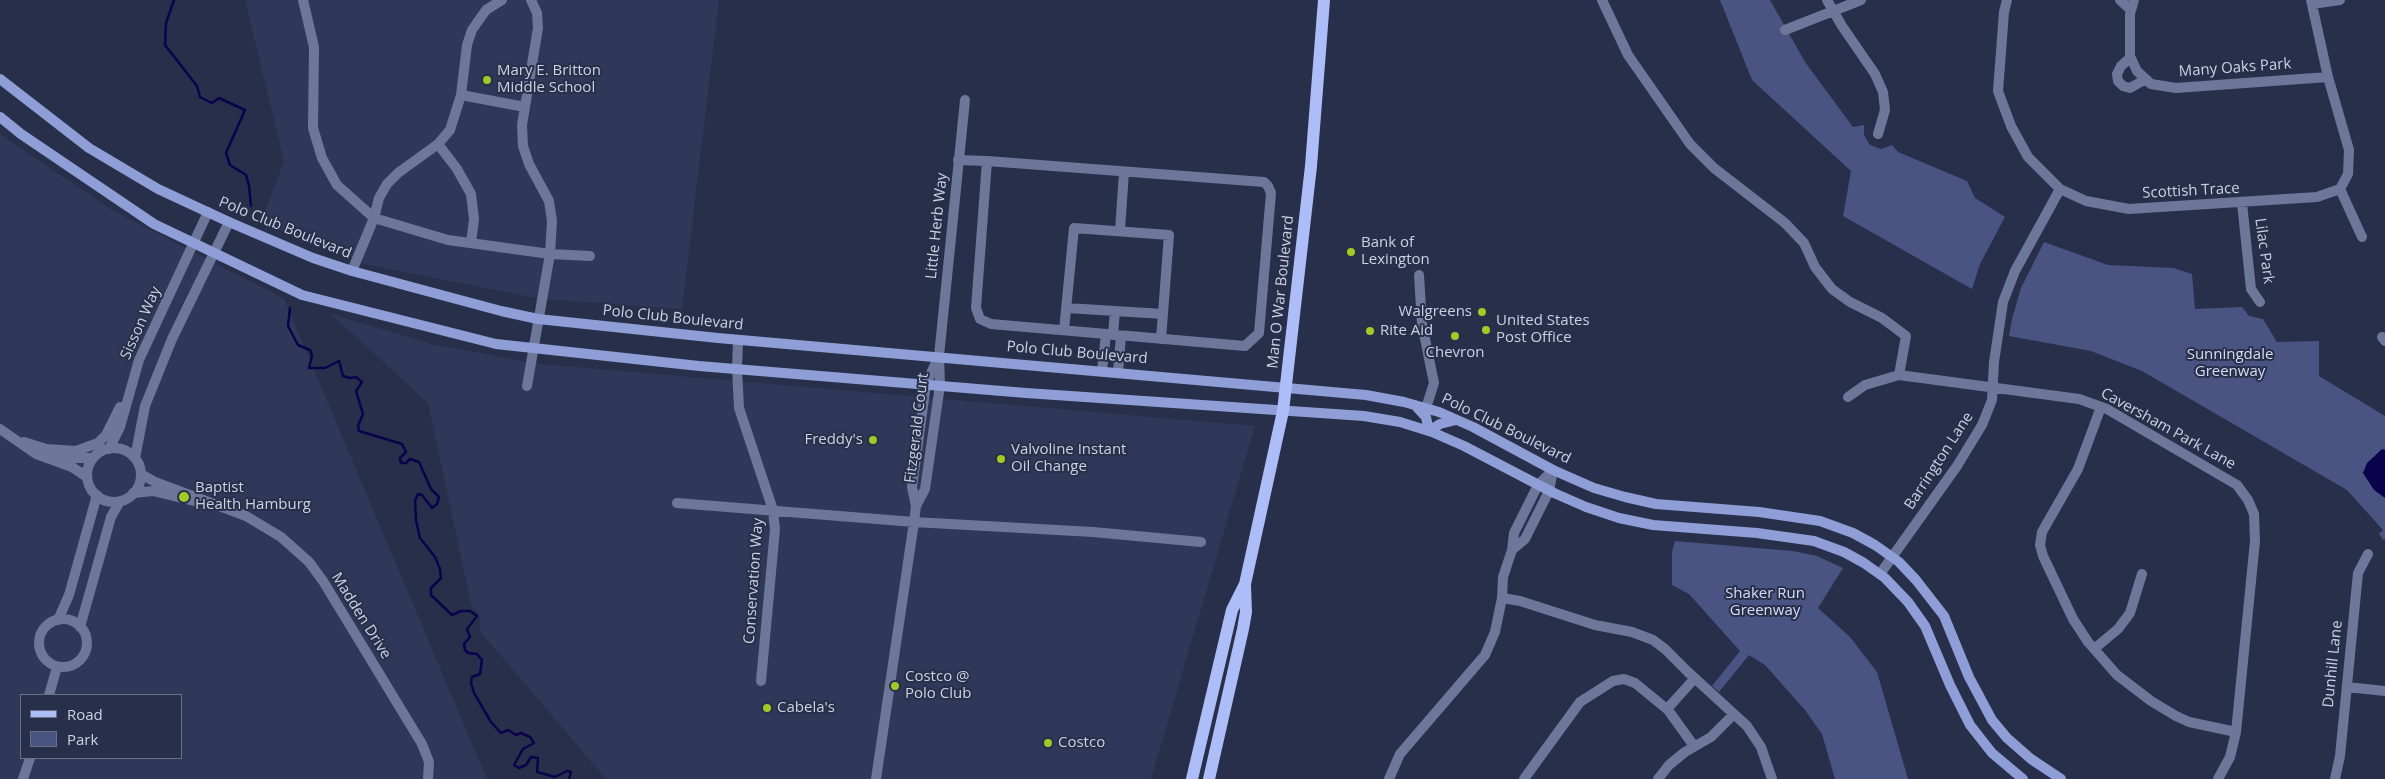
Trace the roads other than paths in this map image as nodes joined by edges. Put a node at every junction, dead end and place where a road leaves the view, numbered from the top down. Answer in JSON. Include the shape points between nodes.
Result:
{"nodes":[{"id":1,"x":303,"y":0,"type":"edge"},
{"id":2,"x":502,"y":0,"type":"edge"},
{"id":3,"x":531,"y":0,"type":"edge"},
{"id":4,"x":1324,"y":0,"type":"edge"},
{"id":5,"x":1602,"y":0,"type":"edge"},
{"id":6,"x":1827,"y":0,"type":"edge"},
{"id":7,"x":1861,"y":0,"type":"edge"},
{"id":8,"x":2007,"y":0,"type":"edge"},
{"id":9,"x":2120,"y":0,"type":"edge"},
{"id":10,"x":2340,"y":0,"type":"edge"},
{"id":11,"x":2312,"y":2,"type":"edge"},
{"id":12,"x":2133,"y":5,"type":"edge"},
{"id":13,"x":1833,"y":10,"type":"junction"},
{"id":14,"x":1785,"y":30,"type":"dead end"},
{"id":15,"x":2130,"y":58,"type":"junction"},
{"id":16,"x":2328,"y":77,"type":"junction"},
{"id":17,"x":0,"y":79,"type":"edge"},
{"id":18,"x":2146,"y":79,"type":"junction"},
{"id":19,"x":461,"y":96,"type":"junction"},
{"id":20,"x":965,"y":100,"type":"dead end"},
{"id":21,"x":525,"y":108,"type":"junction"},
{"id":22,"x":0,"y":116,"type":"edge"},
{"id":23,"x":1878,"y":134,"type":"dead end"},
{"id":24,"x":438,"y":144,"type":"junction"},
{"id":25,"x":958,"y":160,"type":"junction"},
{"id":26,"x":987,"y":161,"type":"junction"},
{"id":27,"x":1124,"y":172,"type":"junction"},
{"id":28,"x":2060,"y":189,"type":"junction"},
{"id":29,"x":2340,"y":189,"type":"junction"},
{"id":30,"x":2242,"y":203,"type":"junction"},
{"id":31,"x":208,"y":212,"type":"junction"},
{"id":32,"x":374,"y":218,"type":"junction"},
{"id":33,"x":229,"y":222,"type":"junction"},
{"id":34,"x":1120,"y":230,"type":"junction"},
{"id":35,"x":2362,"y":238,"type":"dead end"},
{"id":36,"x":194,"y":243,"type":"junction"},
{"id":37,"x":471,"y":243,"type":"junction"},
{"id":38,"x":215,"y":253,"type":"junction"},
{"id":39,"x":550,"y":254,"type":"junction"},
{"id":40,"x":590,"y":256,"type":"dead end"},
{"id":41,"x":352,"y":271,"type":"junction"},
{"id":42,"x":1418,"y":275,"type":"dead end"},
{"id":43,"x":2260,"y":302,"type":"dead end"},
{"id":44,"x":1067,"y":308,"type":"junction"},
{"id":45,"x":1115,"y":311,"type":"junction"},
{"id":46,"x":1163,"y":314,"type":"junction"},
{"id":47,"x":538,"y":319,"type":"junction"},
{"id":48,"x":1064,"y":330,"type":"junction"},
{"id":49,"x":1113,"y":335,"type":"junction"},
{"id":50,"x":1161,"y":339,"type":"junction"},
{"id":51,"x":738,"y":340,"type":"junction"},
{"id":52,"x":533,"y":348,"type":"junction"},
{"id":53,"x":939,"y":356,"type":"junction"},
{"id":54,"x":139,"y":360,"type":"junction"},
{"id":55,"x":737,"y":369,"type":"junction"},
{"id":56,"x":1102,"y":371,"type":"junction"},
{"id":57,"x":1118,"y":372,"type":"junction"},
{"id":58,"x":1899,"y":375,"type":"junction"},
{"id":59,"x":926,"y":384,"type":"junction"},
{"id":60,"x":940,"y":385,"type":"junction"},
{"id":61,"x":527,"y":386,"type":"dead end"},
{"id":62,"x":1287,"y":388,"type":"junction"},
{"id":63,"x":1993,"y":388,"type":"junction"},
{"id":64,"x":1848,"y":397,"type":"dead end"},
{"id":65,"x":1413,"y":404,"type":"junction"},
{"id":66,"x":2101,"y":406,"type":"junction"},
{"id":67,"x":1426,"y":408,"type":"junction"},
{"id":68,"x":1283,"y":411,"type":"junction"},
{"id":69,"x":1457,"y":420,"type":"junction"},
{"id":70,"x":0,"y":429,"type":"edge"},
{"id":71,"x":1429,"y":431,"type":"junction"},
{"id":72,"x":16,"y":440,"type":"junction"},
{"id":73,"x":46,"y":449,"type":"junction"},
{"id":74,"x":109,"y":449,"type":"junction"},
{"id":75,"x":93,"y":458,"type":"junction"},
{"id":76,"x":135,"y":458,"type":"junction"},
{"id":77,"x":1553,"y":470,"type":"junction"},
{"id":78,"x":141,"y":474,"type":"junction"},
{"id":79,"x":87,"y":477,"type":"junction"},
{"id":80,"x":1538,"y":485,"type":"junction"},
{"id":81,"x":1549,"y":490,"type":"junction"},
{"id":82,"x":133,"y":493,"type":"junction"},
{"id":83,"x":96,"y":495,"type":"junction"},
{"id":84,"x":120,"y":501,"type":"junction"},
{"id":85,"x":677,"y":503,"type":"dead end"},
{"id":86,"x":916,"y":506,"type":"junction"},
{"id":87,"x":222,"y":507,"type":"junction"},
{"id":88,"x":773,"y":510,"type":"junction"},
{"id":89,"x":914,"y":522,"type":"junction"},
{"id":90,"x":1201,"y":542,"type":"dead end"},
{"id":91,"x":1512,"y":550,"type":"junction"},
{"id":92,"x":2368,"y":554,"type":"dead end"},
{"id":93,"x":1892,"y":557,"type":"junction"},
{"id":94,"x":1880,"y":574,"type":"junction"},
{"id":95,"x":2142,"y":574,"type":"dead end"},
{"id":96,"x":1244,"y":584,"type":"junction"},
{"id":97,"x":1502,"y":598,"type":"junction"},
{"id":98,"x":58,"y":620,"type":"junction"},
{"id":99,"x":80,"y":627,"type":"junction"},
{"id":100,"x":2094,"y":649,"type":"junction"},
{"id":101,"x":58,"y":667,"type":"junction"},
{"id":102,"x":1694,"y":678,"type":"junction"},
{"id":103,"x":761,"y":681,"type":"dead end"},
{"id":104,"x":2347,"y":687,"type":"junction"},
{"id":105,"x":2385,"y":691,"type":"edge"},
{"id":106,"x":49,"y":694,"type":"edge"},
{"id":107,"x":1667,"y":709,"type":"junction"},
{"id":108,"x":1734,"y":714,"type":"junction"},
{"id":109,"x":2236,"y":732,"type":"junction"},
{"id":110,"x":1694,"y":746,"type":"junction"},
{"id":111,"x":30,"y":759,"type":"edge"},
{"id":112,"x":23,"y":779,"type":"edge"},
{"id":113,"x":428,"y":779,"type":"edge"},
{"id":114,"x":876,"y":779,"type":"edge"},
{"id":115,"x":1192,"y":779,"type":"edge"},
{"id":116,"x":1208,"y":779,"type":"edge"},
{"id":117,"x":1389,"y":779,"type":"edge"},
{"id":118,"x":1524,"y":779,"type":"edge"},
{"id":119,"x":1658,"y":779,"type":"edge"},
{"id":120,"x":1772,"y":779,"type":"edge"},
{"id":121,"x":2023,"y":779,"type":"edge"},
{"id":122,"x":2061,"y":779,"type":"edge"},
{"id":123,"x":2218,"y":779,"type":"edge"},
{"id":124,"x":2335,"y":779,"type":"edge"}],
"edges":[{"from":1,"to":32,"type":"street","via":[[314,47],[313,128],[322,158],[337,185]]},
{"from":2,"to":19,"type":"street","via":[[486,10],[472,30]]},
{"from":3,"to":21,"type":"street","via":[[537,13],[538,28]]},
{"from":4,"to":62,"type":"main road","name":"Man O War Boulevard","via":[[1311,166]]},
{"from":5,"to":58,"type":"street","via":[[1628,55],[1690,144],[1714,168],[1785,223],[1804,243],[1815,267],[1832,289],[1906,336]]},
{"from":6,"to":13,"type":"street"},
{"from":7,"to":13,"type":"street"},
{"from":8,"to":28,"type":"street","name":"Scottish Trace","via":[[1998,91],[2011,126],[2028,157]]},
{"from":9,"to":12,"type":"street"},
{"from":10,"to":11,"type":"street"},
{"from":11,"to":16,"type":"street"},
{"from":12,"to":15,"type":"street"},
{"from":13,"to":14,"type":"street"},
{"from":13,"to":23,"type":"street","via":[[1883,92],[1885,110]]},
{"from":15,"to":18,"type":"street","via":[[2137,72]]},
{"from":15,"to":18,"type":"street","via":[[2121,66],[2118,81],[2130,88]]},
{"from":16,"to":18,"type":"street","name":"Many Oaks Park","via":[[2176,88],[2151,84]]},
{"from":16,"to":29,"type":"street","via":[[2349,150],[2348,174]]},
{"from":17,"to":31,"type":"street","name":"Polo Club Boulevard","via":[[89,148],[158,189]]},
{"from":19,"to":21,"type":"street"},
{"from":19,"to":24,"type":"street","via":[[450,130]]},
{"from":20,"to":25,"type":"street","name":"Little Herb Way"},
{"from":21,"to":39,"type":"street","via":[[523,146],[528,164],[549,201],[552,221]]},
{"from":22,"to":36,"type":"street","via":[[21,134],[154,224]]},
{"from":24,"to":32,"type":"street","via":[[387,184]]},
{"from":24,"to":37,"type":"street","via":[[457,169],[470,194],[474,219]]},
{"from":25,"to":26,"type":"street"},
{"from":25,"to":53,"type":"street","name":"Little Herb Way"},
{"from":26,"to":27,"type":"street"},
{"from":26,"to":48,"type":"street","via":[[976,308],[980,319],[991,324]]},
{"from":27,"to":34,"type":"street"},
{"from":27,"to":50,"type":"street","via":[[1264,182],[1271,193],[1258,333],[1254,340],[1245,346]]},
{"from":28,"to":30,"type":"street","name":"Scottish Trace","via":[[2086,201],[2129,209]]},
{"from":28,"to":63,"type":"street","name":"Barrington Lane","via":[[2015,271],[2004,302]]},
{"from":29,"to":30,"type":"street","name":"Scottish Trace","via":[[2317,197]]},
{"from":29,"to":35,"type":"street"},
{"from":30,"to":43,"type":"street","name":"Lilac Park","via":[[2251,289]]},
{"from":31,"to":33,"type":"street","name":"Polo Club Boulevard"},
{"from":31,"to":36,"type":"street","name":"Sisson Way"},
{"from":32,"to":37,"type":"street","via":[[448,240]]},
{"from":32,"to":41,"type":"street"},
{"from":33,"to":38,"type":"street"},
{"from":33,"to":41,"type":"street","name":"Polo Club Boulevard"},
{"from":34,"to":44,"type":"street","via":[[1074,228]]},
{"from":34,"to":46,"type":"street","via":[[1169,235]]},
{"from":36,"to":38,"type":"street"},
{"from":36,"to":54,"type":"street","name":"Sisson Way"},
{"from":37,"to":39,"type":"street"},
{"from":38,"to":52,"type":"street","via":[[302,295],[496,344]]},
{"from":38,"to":76,"type":"street","via":[[172,339],[145,406]]},
{"from":39,"to":40,"type":"street"},
{"from":39,"to":47,"type":"street"},
{"from":41,"to":47,"type":"street","name":"Polo Club Boulevard"},
{"from":42,"to":67,"type":"street","via":[[1423,331],[1434,383]]},
{"from":44,"to":45,"type":"street"},
{"from":44,"to":48,"type":"street"},
{"from":45,"to":46,"type":"street"},
{"from":45,"to":49,"type":"street"},
{"from":46,"to":50,"type":"street"},
{"from":47,"to":51,"type":"street","name":"Polo Club Boulevard"},
{"from":47,"to":52,"type":"street"},
{"from":48,"to":49,"type":"street"},
{"from":49,"to":50,"type":"street"},
{"from":49,"to":56,"type":"street"},
{"from":49,"to":57,"type":"street"},
{"from":51,"to":53,"type":"street","name":"Polo Club Boulevard"},
{"from":51,"to":55,"type":"street","name":"Conservation Way"},
{"from":52,"to":55,"type":"street"},
{"from":52,"to":61,"type":"street"},
{"from":53,"to":56,"type":"street","name":"Polo Club Boulevard"},
{"from":53,"to":59,"type":"street","name":"Fitzgerald Court"},
{"from":53,"to":60,"type":"street","name":"Fitzgerald Court"},
{"from":54,"to":73,"type":"street","via":[[106,435],[76,451]]},
{"from":54,"to":74,"type":"street","name":"Sisson Way","via":[[120,427]]},
{"from":55,"to":59,"type":"street"},
{"from":55,"to":88,"type":"street","name":"Conservation Way","via":[[739,408]]},
{"from":56,"to":57,"type":"street","name":"Polo Club Boulevard"},
{"from":57,"to":62,"type":"street","name":"Polo Club Boulevard"},
{"from":58,"to":63,"type":"street","name":"Caversham Park Lane"},
{"from":58,"to":64,"type":"street","name":"Caversham Park Lane","via":[[1865,385]]},
{"from":59,"to":60,"type":"street"},
{"from":59,"to":86,"type":"street","name":"Fitzgerald Court","via":[[912,487]]},
{"from":60,"to":68,"type":"street"},
{"from":60,"to":86,"type":"street","name":"Fitzgerald Court","via":[[925,489]]},
{"from":62,"to":65,"type":"street","name":"Polo Club Boulevard","via":[[1366,395]]},
{"from":62,"to":68,"type":"main road","name":"Man O War Boulevard"},
{"from":63,"to":66,"type":"street","name":"Caversham Park Lane","via":[[2070,397]]},
{"from":63,"to":93,"type":"street","name":"Barrington Lane","via":[[1989,410],[1977,433]]},
{"from":65,"to":67,"type":"street","name":"Polo Club Boulevard"},
{"from":65,"to":71,"type":"street","via":[[1426,417]]},
{"from":66,"to":100,"type":"street","via":[[2078,469],[2046,520],[2040,540],[2043,556],[2058,590]]},
{"from":66,"to":109,"type":"street","name":"Caversham Park Lane","via":[[2228,479],[2244,493],[2251,506],[2255,542]]},
{"from":67,"to":69,"type":"street","name":"Polo Club Boulevard"},
{"from":68,"to":71,"type":"street","via":[[1364,416]]},
{"from":68,"to":96,"type":"main road","name":"Man O War Boulevard"},
{"from":69,"to":71,"type":"street"},
{"from":69,"to":77,"type":"street","name":"Polo Club Boulevard"},
{"from":70,"to":72,"type":"street"},
{"from":71,"to":80,"type":"street"},
{"from":72,"to":73,"type":"street"},
{"from":72,"to":79,"type":"street","via":[[36,454],[72,467]]},
{"from":73,"to":75,"type":"street","via":[[76,458]]},
{"from":74,"to":75,"type":"street"},
{"from":74,"to":76,"type":"street","via":[[123,450]]},
{"from":75,"to":79,"type":"street"},
{"from":76,"to":78,"type":"street"},
{"from":77,"to":80,"type":"street"},
{"from":77,"to":81,"type":"street"},
{"from":77,"to":93,"type":"street","name":"Polo Club Boulevard","via":[[1594,488],[1656,504],[1758,512],[1820,521],[1853,533]]},
{"from":78,"to":82,"type":"street","via":[[138,488]]},
{"from":78,"to":87,"type":"street","name":"Madden Drive"},
{"from":79,"to":83,"type":"street"},
{"from":80,"to":81,"type":"street"},
{"from":80,"to":91,"type":"street","via":[[1514,533]]},
{"from":81,"to":91,"type":"street","via":[[1525,539]]},
{"from":81,"to":94,"type":"street","via":[[1586,507],[1652,524],[1814,541],[1844,552]]},
{"from":82,"to":84,"type":"street"},
{"from":82,"to":87,"type":"street","name":"Madden Drive","via":[[152,491]]},
{"from":83,"to":84,"type":"street","via":[[108,501]]},
{"from":83,"to":98,"type":"street"},
{"from":84,"to":99,"type":"street","via":[[111,517]]},
{"from":85,"to":88,"type":"street"},
{"from":86,"to":89,"type":"street","name":"Fitzgerald Court"},
{"from":87,"to":113,"type":"street","name":"Madden Drive","via":[[246,516],[274,533],[313,568],[422,744],[429,762]]},
{"from":88,"to":89,"type":"street"},
{"from":88,"to":103,"type":"street","name":"Conservation Way","via":[[775,529]]},
{"from":89,"to":90,"type":"street","via":[[1094,532]]},
{"from":89,"to":114,"type":"street","name":"Fitzgerald Court"},
{"from":91,"to":97,"type":"street","via":[[1503,577]]},
{"from":92,"to":104,"type":"street","name":"Dunhill Lane","via":[[2358,573]]},
{"from":93,"to":94,"type":"street","name":"Barrington Lane"},
{"from":93,"to":122,"type":"street","name":"Polo Club Boulevard","via":[[1937,604],[1992,720],[2030,759]]},
{"from":94,"to":121,"type":"street","via":[[1922,621],[1975,732],[1992,753]]},
{"from":95,"to":100,"type":"street","via":[[2127,618]]},
{"from":96,"to":115,"type":"main road","name":"Man O War Boulevard","via":[[1232,610]]},
{"from":96,"to":116,"type":"main road","name":"Man O War Boulevard","via":[[1246,612],[1243,629]]},
{"from":97,"to":102,"type":"street","via":[[1642,636],[1665,648]]},
{"from":97,"to":117,"type":"street","via":[[1495,632],[1485,655],[1400,754]]},
{"from":98,"to":99,"type":"street"},
{"from":98,"to":101,"type":"street","via":[[44,628],[39,643],[44,658]]},
{"from":99,"to":101,"type":"street","via":[[87,640],[84,655],[73,666]]},
{"from":100,"to":109,"type":"street","via":[[2132,688],[2176,716]]},
{"from":101,"to":106,"type":"street"},
{"from":102,"to":107,"type":"street"},
{"from":102,"to":108,"type":"street"},
{"from":104,"to":105,"type":"street"},
{"from":104,"to":124,"type":"street","name":"Dunhill Lane"},
{"from":107,"to":110,"type":"street"},
{"from":107,"to":118,"type":"street","via":[[1635,683],[1624,678],[1613,681],[1580,702]]},
{"from":108,"to":110,"type":"street","via":[[1710,737]]},
{"from":108,"to":120,"type":"street","via":[[1758,742]]},
{"from":109,"to":123,"type":"street","name":"Caversham Park Lane","via":[[2230,758]]},
{"from":110,"to":119,"type":"street","via":[[1669,765]]},
{"from":111,"to":112,"type":"street"}]}
